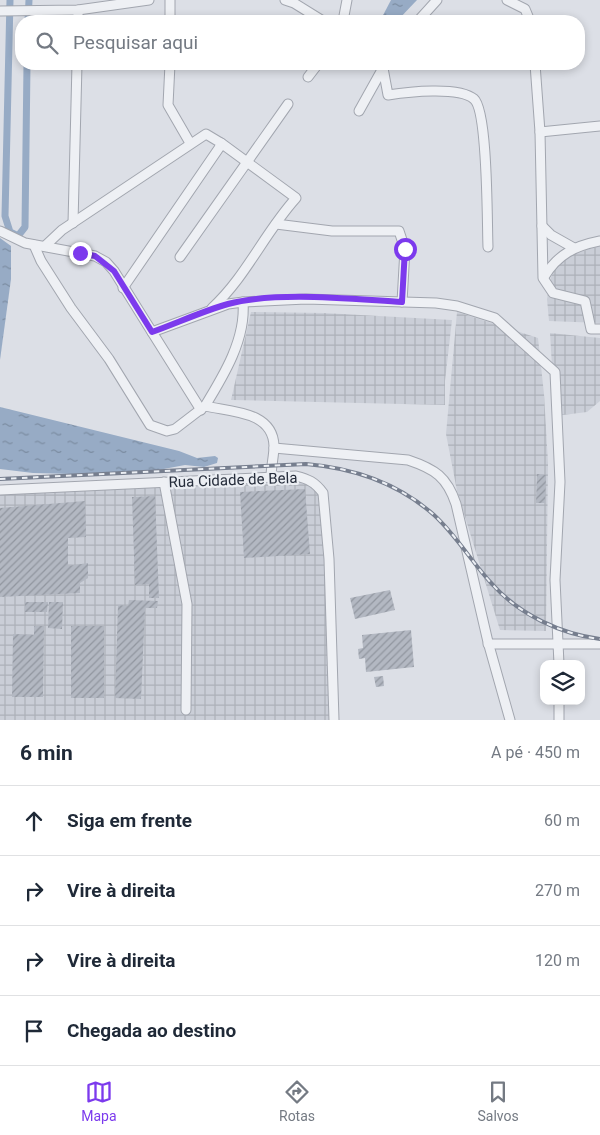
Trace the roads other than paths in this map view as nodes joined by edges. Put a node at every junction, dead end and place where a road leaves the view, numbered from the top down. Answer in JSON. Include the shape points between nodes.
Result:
{"nodes":[{"id":1,"x":150,"y":0,"type":"edge"},
{"id":2,"x":170,"y":0,"type":"edge"},
{"id":3,"x":285,"y":0,"type":"edge"},
{"id":4,"x":347,"y":0,"type":"edge"},
{"id":5,"x":437,"y":0,"type":"edge"},
{"id":6,"x":507,"y":0,"type":"edge"},
{"id":7,"x":78,"y":10,"type":"junction"},
{"id":8,"x":2,"y":11,"type":"edge"},
{"id":9,"x":78,"y":15,"type":"edge"},
{"id":10,"x":170,"y":15,"type":"edge"},
{"id":11,"x":313,"y":15,"type":"edge"},
{"id":12,"x":344,"y":15,"type":"edge"},
{"id":13,"x":423,"y":15,"type":"edge"},
{"id":14,"x":528,"y":15,"type":"edge"},
{"id":15,"x":77,"y":70,"type":"edge"},
{"id":16,"x":170,"y":70,"type":"edge"},
{"id":17,"x":313,"y":70,"type":"edge"},
{"id":18,"x":380,"y":70,"type":"edge"},
{"id":19,"x":383,"y":70,"type":"edge"},
{"id":20,"x":535,"y":70,"type":"edge"},
{"id":21,"x":308,"y":77,"type":"dead end"},
{"id":22,"x":288,"y":104,"type":"dead end"},
{"id":23,"x":359,"y":111,"type":"dead end"},
{"id":24,"x":600,"y":126,"type":"edge"},
{"id":25,"x":540,"y":132,"type":"junction"},
{"id":26,"x":190,"y":143,"type":"junction"},
{"id":27,"x":221,"y":143,"type":"junction"},
{"id":28,"x":246,"y":162,"type":"junction"},
{"id":29,"x":73,"y":222,"type":"junction"},
{"id":30,"x":276,"y":224,"type":"junction"},
{"id":31,"x":542,"y":226,"type":"junction"},
{"id":32,"x":1,"y":231,"type":"edge"},
{"id":33,"x":600,"y":241,"type":"edge"},
{"id":34,"x":30,"y":244,"type":"junction"},
{"id":35,"x":45,"y":246,"type":"junction"},
{"id":36,"x":488,"y":247,"type":"dead end"},
{"id":37,"x":574,"y":248,"type":"junction"},
{"id":38,"x":180,"y":258,"type":"dead end"},
{"id":39,"x":543,"y":278,"type":"junction"},
{"id":40,"x":123,"y":288,"type":"junction"},
{"id":41,"x":243,"y":302,"type":"junction"},
{"id":42,"x":402,"y":302,"type":"junction"},
{"id":43,"x":208,"y":312,"type":"junction"},
{"id":44,"x":600,"y":329,"type":"edge"},
{"id":45,"x":152,"y":332,"type":"junction"},
{"id":46,"x":203,"y":408,"type":"junction"},
{"id":47,"x":274,"y":448,"type":"junction"},
{"id":48,"x":271,"y":477,"type":"junction"},
{"id":49,"x":164,"y":482,"type":"junction"},
{"id":50,"x":0,"y":490,"type":"edge"},
{"id":51,"x":559,"y":643,"type":"junction"},
{"id":52,"x":488,"y":644,"type":"junction"},
{"id":53,"x":600,"y":644,"type":"edge"},
{"id":54,"x":559,"y":660,"type":"edge"},
{"id":55,"x":559,"y":705,"type":"edge"},
{"id":56,"x":186,"y":710,"type":"dead end"},
{"id":57,"x":334,"y":720,"type":"edge"},
{"id":58,"x":510,"y":720,"type":"edge"},
{"id":59,"x":559,"y":720,"type":"edge"}],
"edges":[{"from":1,"to":7,"type":"street"},
{"from":2,"to":10,"type":"street"},
{"from":3,"to":11,"type":"street"},
{"from":4,"to":12,"type":"street"},
{"from":5,"to":13,"type":"street"},
{"from":6,"to":14,"type":"street","via":[[525,8]]},
{"from":7,"to":8,"type":"street"},
{"from":7,"to":9,"type":"street"},
{"from":15,"to":29,"type":"street"},
{"from":16,"to":26,"type":"street","via":[[168,105]]},
{"from":17,"to":21,"type":"street"},
{"from":18,"to":23,"type":"street"},
{"from":19,"to":36,"type":"street","via":[[388,95],[432,90],[474,98],[479,105],[483,127]]},
{"from":20,"to":25,"type":"street"},
{"from":22,"to":28,"type":"street"},
{"from":24,"to":25,"type":"street"},
{"from":25,"to":31,"type":"street"},
{"from":26,"to":27,"type":"street","via":[[206,134]]},
{"from":26,"to":29,"type":"street"},
{"from":27,"to":28,"type":"street"},
{"from":27,"to":40,"type":"street"},
{"from":28,"to":30,"type":"street","via":[[296,198]]},
{"from":28,"to":38,"type":"street"},
{"from":29,"to":35,"type":"street"},
{"from":30,"to":42,"type":"street","via":[[332,231],[398,231],[405,249]]},
{"from":30,"to":43,"type":"street","via":[[230,288]]},
{"from":31,"to":37,"type":"street"},
{"from":31,"to":39,"type":"street"},
{"from":32,"to":34,"type":"street"},
{"from":33,"to":37,"type":"street"},
{"from":34,"to":35,"type":"street"},
{"from":34,"to":46,"type":"street","via":[[109,359],[150,426],[167,432]]},
{"from":35,"to":40,"type":"street","via":[[95,256],[114,271]]},
{"from":37,"to":39,"type":"street","via":[[561,255]]},
{"from":39,"to":44,"type":"street","via":[[553,293],[585,301],[591,329]]},
{"from":40,"to":45,"type":"street"},
{"from":41,"to":42,"type":"street","via":[[306,299]]},
{"from":41,"to":43,"type":"street"},
{"from":41,"to":46,"type":"street","via":[[241,328],[229,363]]},
{"from":42,"to":51,"type":"street","via":[[446,304],[489,314],[517,335],[555,372],[560,482],[555,580]]},
{"from":43,"to":45,"type":"street"},
{"from":45,"to":46,"type":"street"},
{"from":46,"to":47,"type":"street","via":[[243,414],[265,422]]},
{"from":47,"to":48,"type":"street"},
{"from":47,"to":52,"type":"street","via":[[408,460],[441,476],[456,504]]},
{"from":48,"to":49,"type":"street","name":"Rua Cidade de Bela"},
{"from":48,"to":57,"type":"street","name":"Rua Cidade de Bela","via":[[307,478],[323,493],[330,559]]},
{"from":49,"to":50,"type":"street","name":"Rua Cidade de Bela"},
{"from":49,"to":56,"type":"street","via":[[186,596]]},
{"from":51,"to":52,"type":"street"},
{"from":51,"to":53,"type":"street"},
{"from":51,"to":54,"type":"street"},
{"from":52,"to":58,"type":"street"},
{"from":55,"to":59,"type":"street"}]}
